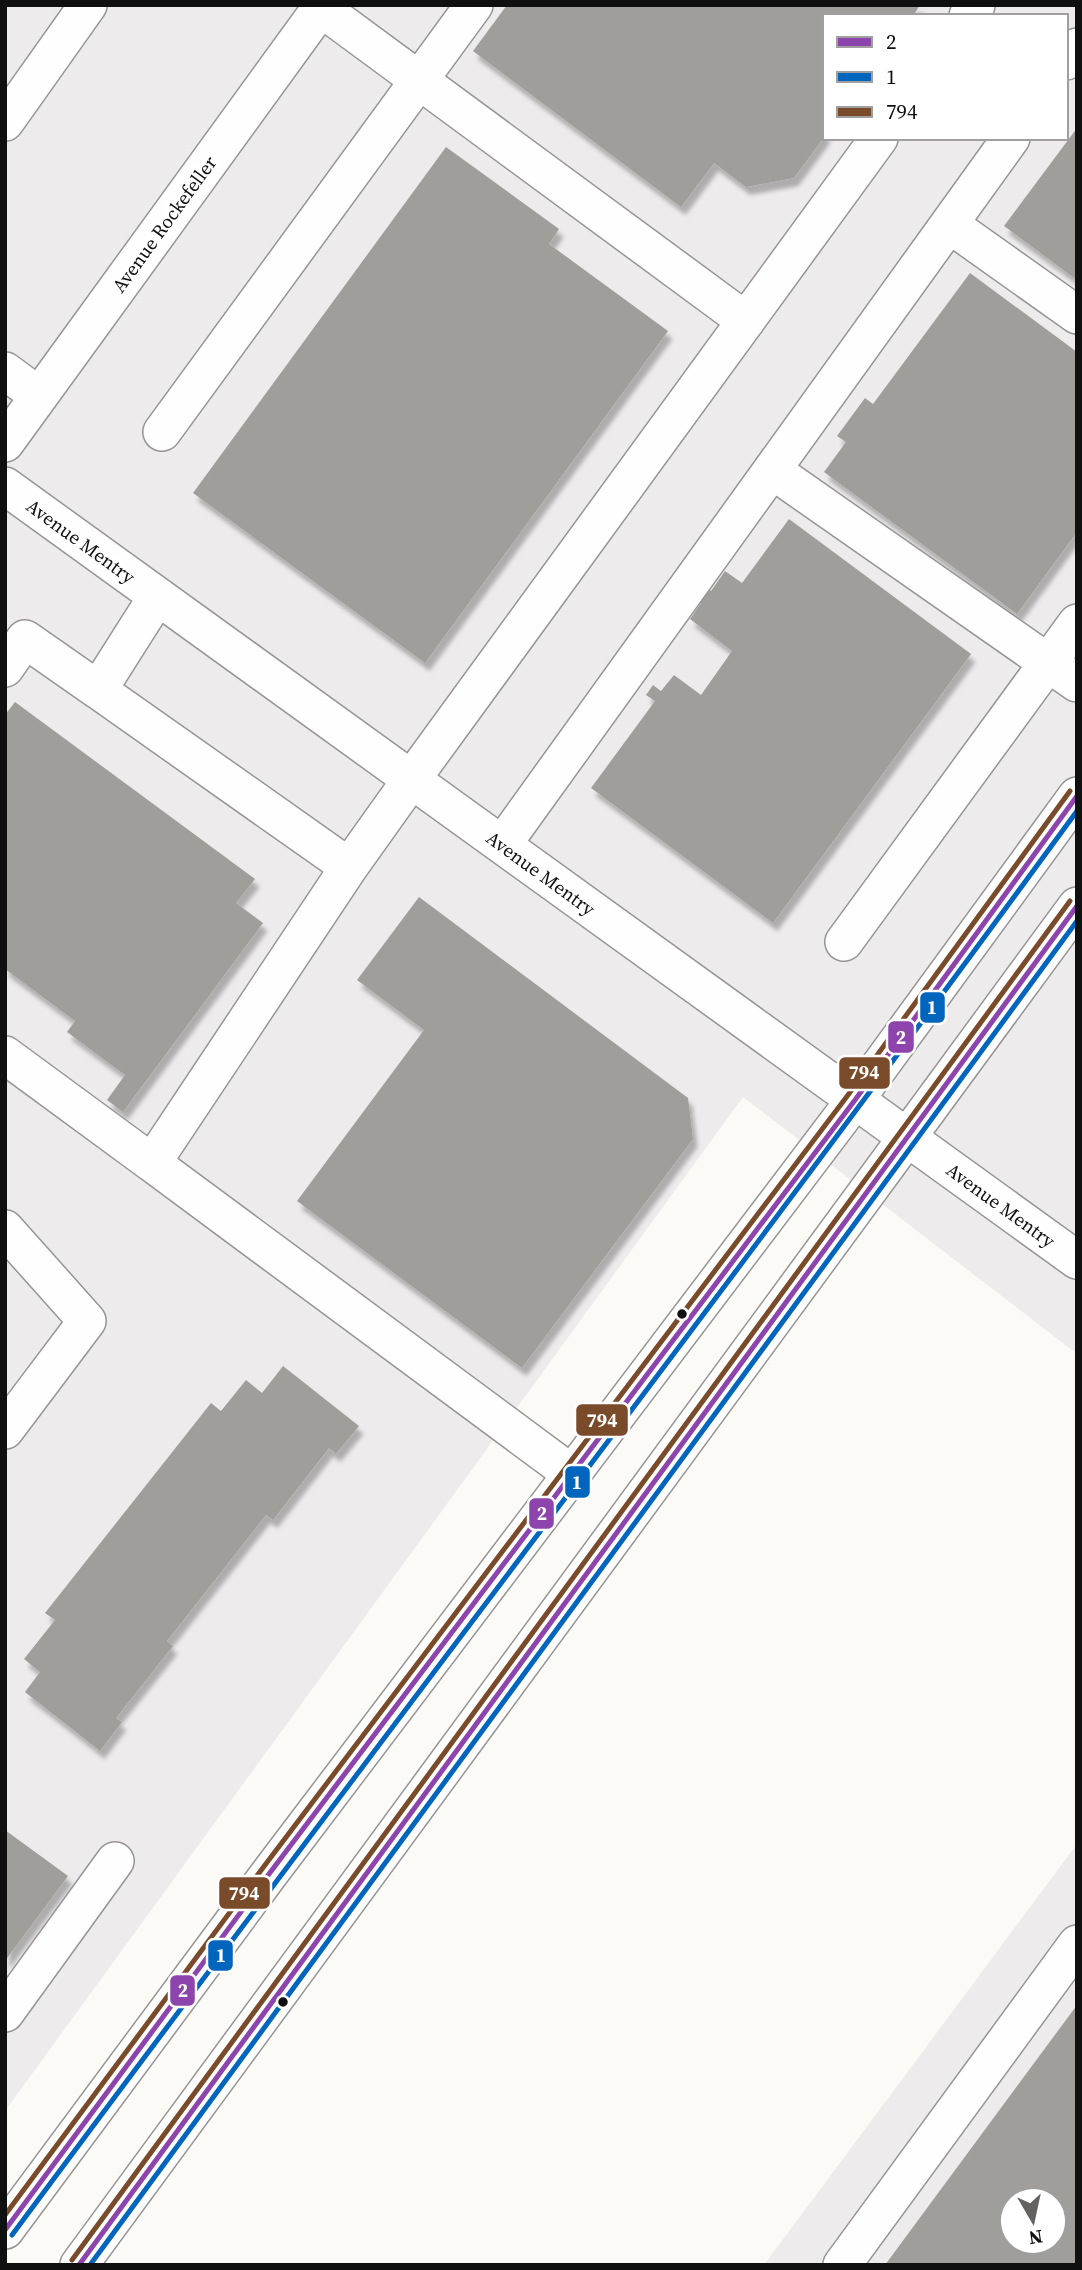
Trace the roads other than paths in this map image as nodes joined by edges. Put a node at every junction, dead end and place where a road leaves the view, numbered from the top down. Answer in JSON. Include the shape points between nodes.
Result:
{"nodes":[{"id":1,"x":88,"y":5,"type":"edge"},
{"id":2,"x":474,"y":5,"type":"edge"},
{"id":3,"x":322,"y":6,"type":"edge"},
{"id":4,"x":418,"y":79,"type":"junction"},
{"id":5,"x":5,"y":122,"type":"edge"},
{"id":6,"x":878,"y":140,"type":"edge"},
{"id":7,"x":1010,"y":140,"type":"edge"},
{"id":8,"x":949,"y":225,"type":"junction"},
{"id":9,"x":1077,"y":315,"type":"edge"},
{"id":10,"x":746,"y":321,"type":"junction"},
{"id":11,"x":5,"y":372,"type":"edge"},
{"id":12,"x":39,"y":396,"type":"junction"},
{"id":13,"x":162,"y":432,"type":"dead end"},
{"id":14,"x":5,"y":443,"type":"edge"},
{"id":15,"x":772,"y":470,"type":"junction"},
{"id":16,"x":5,"y":486,"type":"edge"},
{"id":17,"x":158,"y":597,"type":"junction"},
{"id":18,"x":1077,"y":623,"type":"edge"},
{"id":19,"x":5,"y":668,"type":"edge"},
{"id":20,"x":1062,"y":673,"type":"edge"},
{"id":21,"x":98,"y":690,"type":"junction"},
{"id":22,"x":411,"y":779,"type":"junction"},
{"id":23,"x":1077,"y":796,"type":"edge"},
{"id":24,"x":502,"y":845,"type":"junction"},
{"id":25,"x":349,"y":867,"type":"junction"},
{"id":26,"x":1077,"y":906,"type":"edge"},
{"id":27,"x":844,"y":942,"type":"dead end"},
{"id":28,"x":5,"y":1055,"type":"edge"},
{"id":29,"x":855,"y":1100,"type":"junction"},
{"id":30,"x":906,"y":1138,"type":"junction"},
{"id":31,"x":152,"y":1164,"type":"junction"},
{"id":32,"x":5,"y":1229,"type":"edge"},
{"id":33,"x":1077,"y":1260,"type":"edge"},
{"id":34,"x":5,"y":1430,"type":"edge"},
{"id":35,"x":572,"y":1474,"type":"junction"},
{"id":36,"x":115,"y":1861,"type":"dead end"},
{"id":37,"x":1077,"y":1944,"type":"edge"},
{"id":38,"x":5,"y":2013,"type":"edge"},
{"id":39,"x":5,"y":2230,"type":"edge"},
{"id":40,"x":79,"y":2265,"type":"edge"},
{"id":41,"x":842,"y":2265,"type":"edge"}],
"edges":[{"from":1,"to":5,"type":"street"},
{"from":2,"to":4,"type":"street"},
{"from":3,"to":4,"type":"street"},
{"from":3,"to":12,"type":"street","name":"Avenue Rockefeller"},
{"from":4,"to":10,"type":"street"},
{"from":4,"to":13,"type":"street"},
{"from":6,"to":10,"type":"street"},
{"from":7,"to":8,"type":"street"},
{"from":8,"to":9,"type":"street"},
{"from":8,"to":15,"type":"street"},
{"from":10,"to":22,"type":"street"},
{"from":11,"to":12,"type":"street"},
{"from":12,"to":14,"type":"street","name":"Avenue Rockefeller"},
{"from":15,"to":20,"type":"street"},
{"from":15,"to":24,"type":"street"},
{"from":16,"to":17,"type":"street","name":"Avenue Mentry"},
{"from":17,"to":21,"type":"street"},
{"from":17,"to":22,"type":"street","name":"Avenue Mentry"},
{"from":18,"to":20,"type":"street"},
{"from":19,"to":21,"type":"street","via":[[25,639]]},
{"from":20,"to":27,"type":"street"},
{"from":21,"to":25,"type":"street"},
{"from":22,"to":24,"type":"street","name":"Avenue Mentry"},
{"from":22,"to":25,"type":"street"},
{"from":23,"to":29,"type":"street"},
{"from":24,"to":29,"type":"street","name":"Avenue Mentry"},
{"from":25,"to":31,"type":"street"},
{"from":26,"to":30,"type":"street"},
{"from":28,"to":31,"type":"street"},
{"from":29,"to":30,"type":"street","name":"Avenue Mentry"},
{"from":29,"to":35,"type":"street"},
{"from":30,"to":33,"type":"street","name":"Avenue Mentry"},
{"from":30,"to":40,"type":"street"},
{"from":31,"to":35,"type":"street"},
{"from":32,"to":34,"type":"street","via":[[87,1321]]},
{"from":35,"to":39,"type":"street"},
{"from":36,"to":38,"type":"street"},
{"from":37,"to":41,"type":"street"}]}
